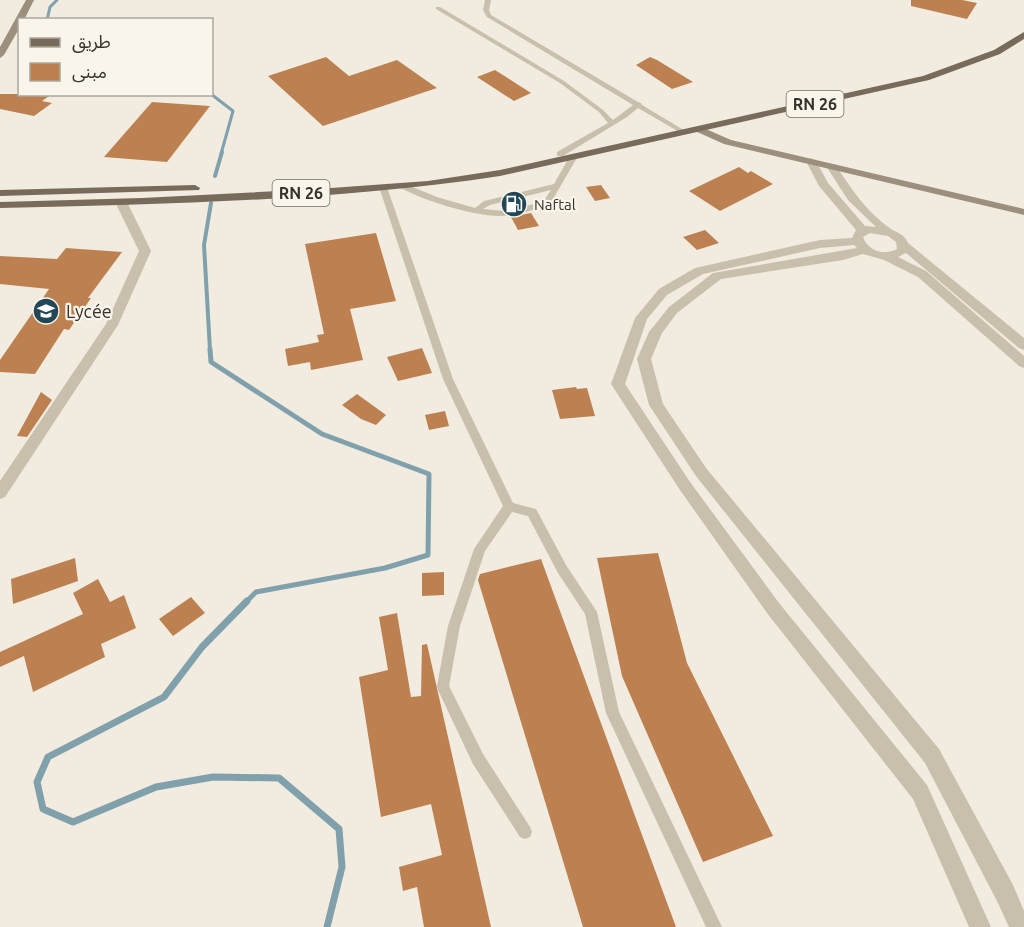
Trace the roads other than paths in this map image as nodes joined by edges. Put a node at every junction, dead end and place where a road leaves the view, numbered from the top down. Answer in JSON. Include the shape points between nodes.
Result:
{"nodes":[{"id":1,"x":30,"y":0,"type":"edge"},
{"id":2,"x":488,"y":0,"type":"edge"},
{"id":3,"x":438,"y":8,"type":"dead end"},
{"id":4,"x":20,"y":18,"type":"edge"},
{"id":5,"x":18,"y":22,"type":"edge"},
{"id":6,"x":1024,"y":34,"type":"edge"},
{"id":7,"x":0,"y":55,"type":"edge"},
{"id":8,"x":639,"y":104,"type":"junction"},
{"id":9,"x":611,"y":123,"type":"junction"},
{"id":10,"x":699,"y":129,"type":"junction"},
{"id":11,"x":683,"y":132,"type":"junction"},
{"id":12,"x":598,"y":150,"type":"junction"},
{"id":13,"x":560,"y":154,"type":"junction"},
{"id":14,"x":574,"y":156,"type":"junction"},
{"id":15,"x":811,"y":161,"type":"junction"},
{"id":16,"x":831,"y":166,"type":"junction"},
{"id":17,"x":402,"y":186,"type":"junction"},
{"id":18,"x":556,"y":186,"type":"junction"},
{"id":19,"x":383,"y":187,"type":"junction"},
{"id":20,"x":0,"y":193,"type":"edge"},
{"id":21,"x":121,"y":202,"type":"junction"},
{"id":22,"x":0,"y":206,"type":"edge"},
{"id":23,"x":478,"y":209,"type":"junction"},
{"id":24,"x":1024,"y":212,"type":"edge"},
{"id":25,"x":888,"y":231,"type":"junction"},
{"id":26,"x":862,"y":241,"type":"junction"},
{"id":27,"x":904,"y":246,"type":"junction"},
{"id":28,"x":886,"y":256,"type":"junction"},
{"id":29,"x":1024,"y":345,"type":"edge"},
{"id":30,"x":1024,"y":363,"type":"edge"},
{"id":31,"x":0,"y":493,"type":"edge"},
{"id":32,"x":509,"y":507,"type":"junction"},
{"id":33,"x":525,"y":832,"type":"dead end"},
{"id":34,"x":714,"y":927,"type":"edge"},
{"id":35,"x":980,"y":927,"type":"edge"},
{"id":36,"x":1020,"y":927,"type":"edge"}],
"edges":[{"from":1,"to":4,"type":"street"},
{"from":2,"to":8,"type":"lane","via":[[489,16]]},
{"from":3,"to":9,"type":"lane","via":[[562,82]]},
{"from":5,"to":7,"type":"street"},
{"from":6,"to":10,"type":"main road","number":"RN 26","via":[[997,52],[926,78]]},
{"from":8,"to":9,"type":"lane"},
{"from":8,"to":11,"type":"lane"},
{"from":9,"to":13,"type":"lane"},
{"from":10,"to":11,"type":"main road","number":"RN 26"},
{"from":10,"to":15,"type":"street","via":[[728,142]]},
{"from":11,"to":12,"type":"main road","number":"RN 26"},
{"from":12,"to":13,"type":"main road","number":"RN 26"},
{"from":12,"to":14,"type":"main road","number":"RN 26"},
{"from":13,"to":20,"type":"main road","number":"RN 26","via":[[416,176],[288,185]]},
{"from":14,"to":17,"type":"main road","number":"RN 26","via":[[500,173]]},
{"from":14,"to":18,"type":"lane"},
{"from":15,"to":16,"type":"street"},
{"from":15,"to":26,"type":"street"},
{"from":16,"to":24,"type":"street"},
{"from":16,"to":25,"type":"street","via":[[852,198]]},
{"from":17,"to":19,"type":"main road","number":"RN 26"},
{"from":17,"to":23,"type":"lane","via":[[437,201]]},
{"from":18,"to":23,"type":"lane","via":[[487,203]]},
{"from":18,"to":23,"type":"lane","via":[[546,204],[492,213]]},
{"from":19,"to":21,"type":"main road","number":"RN 26"},
{"from":19,"to":32,"type":"lane","via":[[448,379]]},
{"from":21,"to":22,"type":"main road","number":"RN 26"},
{"from":21,"to":31,"type":"street","via":[[145,251],[122,306],[93,355]]},
{"from":25,"to":26,"type":"street","via":[[876,229]]},
{"from":25,"to":27,"type":"street"},
{"from":26,"to":28,"type":"street"},
{"from":26,"to":35,"type":"street","via":[[820,244],[699,271],[663,292],[641,318],[618,384],[772,608],[920,792]]},
{"from":26,"to":36,"type":"street","via":[[843,256],[717,276],[673,310],[644,359],[656,405],[701,472],[932,756]]},
{"from":27,"to":28,"type":"street","via":[[899,254]]},
{"from":27,"to":29,"type":"street"},
{"from":28,"to":30,"type":"street","via":[[922,274]]},
{"from":32,"to":33,"type":"lane","via":[[480,549],[454,626],[443,686],[478,759]]},
{"from":32,"to":34,"type":"lane","via":[[532,512],[562,569],[591,612],[613,713]]}]}
